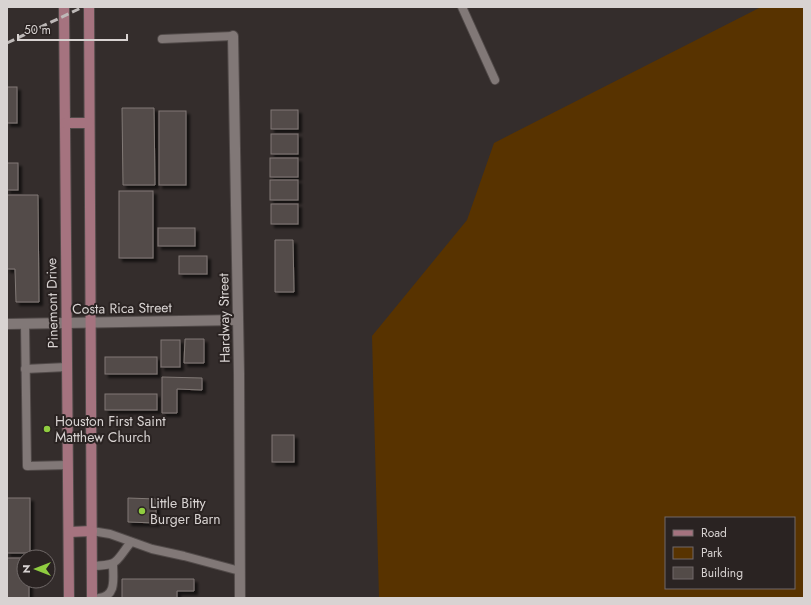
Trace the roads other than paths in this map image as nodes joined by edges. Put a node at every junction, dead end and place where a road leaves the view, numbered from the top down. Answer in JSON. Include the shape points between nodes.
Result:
{"nodes":[{"id":1,"x":64,"y":7,"type":"edge"},
{"id":2,"x":89,"y":7,"type":"edge"},
{"id":3,"x":462,"y":7,"type":"edge"},
{"id":4,"x":232,"y":36,"type":"joint"},
{"id":5,"x":162,"y":39,"type":"dead end"},
{"id":6,"x":495,"y":80,"type":"dead end"},
{"id":7,"x":65,"y":123,"type":"junction"},
{"id":8,"x":89,"y":123,"type":"junction"},
{"id":9,"x":238,"y":320,"type":"junction"},
{"id":10,"x":90,"y":323,"type":"junction"},
{"id":11,"x":7,"y":324,"type":"edge"},
{"id":12,"x":25,"y":324,"type":"junction"},
{"id":13,"x":67,"y":324,"type":"junction"},
{"id":14,"x":67,"y":367,"type":"junction"},
{"id":15,"x":25,"y":369,"type":"junction"},
{"id":16,"x":68,"y":465,"type":"junction"},
{"id":17,"x":92,"y":531,"type":"junction"},
{"id":18,"x":69,"y":532,"type":"junction"},
{"id":19,"x":131,"y":542,"type":"junction"},
{"id":20,"x":113,"y":564,"type":"junction"},
{"id":21,"x":92,"y":566,"type":"junction"},
{"id":22,"x":240,"y":571,"type":"junction"},
{"id":23,"x":69,"y":598,"type":"edge"},
{"id":24,"x":92,"y":598,"type":"edge"},
{"id":25,"x":99,"y":598,"type":"edge"},
{"id":26,"x":240,"y":598,"type":"edge"}],
"edges":[{"from":1,"to":7,"type":"main road","name":"Pinemont Drive"},
{"from":2,"to":8,"type":"main road"},
{"from":3,"to":6,"type":"lane"},
{"from":4,"to":5,"type":"lane"},
{"from":4,"to":9,"type":"street","name":"Hardway Street"},
{"from":7,"to":8,"type":"main road"},
{"from":7,"to":13,"type":"main road","name":"Pinemont Drive"},
{"from":8,"to":10,"type":"main road"},
{"from":9,"to":10,"type":"street","name":"Costa Rica Street"},
{"from":9,"to":22,"type":"street","name":"Hardway Street"},
{"from":10,"to":13,"type":"street","name":"Costa Rica Street"},
{"from":10,"to":17,"type":"main road"},
{"from":11,"to":12,"type":"street","name":"Costa Rica Street"},
{"from":12,"to":13,"type":"street","name":"Costa Rica Street"},
{"from":12,"to":15,"type":"lane"},
{"from":13,"to":14,"type":"main road","name":"Pinemont Drive"},
{"from":14,"to":15,"type":"lane"},
{"from":14,"to":16,"type":"main road","name":"Pinemont Drive"},
{"from":15,"to":16,"type":"lane","via":[[26,466]]},
{"from":16,"to":18,"type":"main road","name":"Pinemont Drive"},
{"from":17,"to":18,"type":"main road"},
{"from":17,"to":19,"type":"lane"},
{"from":17,"to":21,"type":"main road"},
{"from":18,"to":23,"type":"main road","name":"Pinemont Drive"},
{"from":19,"to":20,"type":"lane"},
{"from":19,"to":22,"type":"lane"},
{"from":20,"to":21,"type":"lane"},
{"from":20,"to":25,"type":"lane","via":[[110,594]]},
{"from":21,"to":24,"type":"main road"},
{"from":22,"to":26,"type":"street","name":"Hardway Street"}]}
